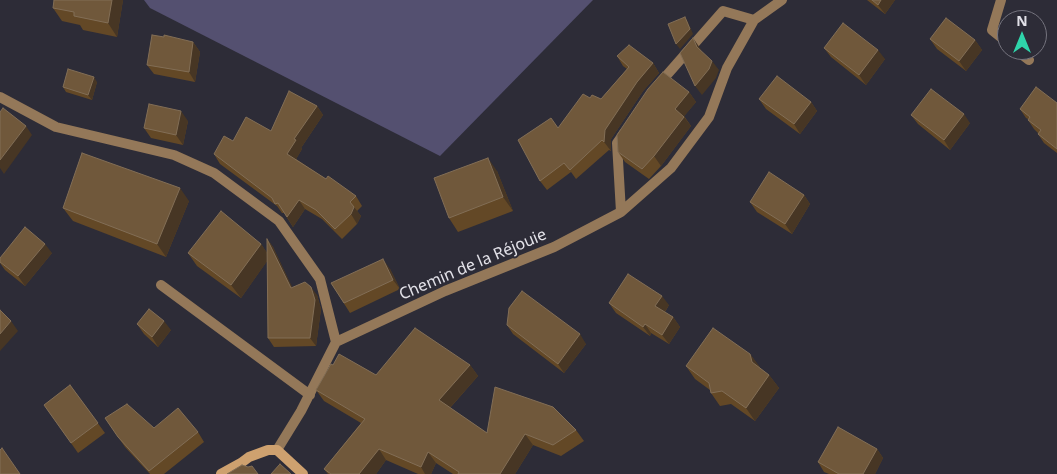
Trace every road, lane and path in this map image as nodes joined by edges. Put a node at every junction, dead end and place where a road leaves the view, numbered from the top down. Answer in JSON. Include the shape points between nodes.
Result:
{"nodes":[{"id":1,"x":782,"y":0,"type":"edge"},
{"id":2,"x":997,"y":15,"type":"edge"},
{"id":3,"x":754,"y":20,"type":"junction"},
{"id":4,"x":997,"y":34,"type":"edge"},
{"id":5,"x":655,"y":88,"type":"edge"},
{"id":6,"x":0,"y":97,"type":"edge"},
{"id":7,"x":628,"y":127,"type":"edge"},
{"id":8,"x":621,"y":212,"type":"junction"},
{"id":9,"x":161,"y":285,"type":"dead end"},
{"id":10,"x":336,"y":342,"type":"junction"},
{"id":11,"x":310,"y":395,"type":"junction"},
{"id":12,"x":277,"y":450,"type":"junction"},
{"id":13,"x":221,"y":474,"type":"edge"},
{"id":14,"x":303,"y":474,"type":"edge"}],
"edges":[{"from":1,"to":3,"type":"street","name":"Chemin de la Réjouie"},
{"from":2,"to":4,"type":"street","via":[[992,30]]},
{"from":3,"to":5,"type":"street","via":[[723,11]]},
{"from":3,"to":8,"type":"street","name":"Chemin de la Réjouie","via":[[727,68],[709,117],[672,168]]},
{"from":6,"to":10,"type":"street","via":[[56,127],[174,155],[214,173],[279,221],[320,279]]},
{"from":7,"to":8,"type":"street","via":[[617,143]]},
{"from":8,"to":10,"type":"street","name":"Chemin de la Réjouie","via":[[554,247],[445,291]]},
{"from":9,"to":11,"type":"street"},
{"from":10,"to":11,"type":"street"},
{"from":11,"to":12,"type":"street"},
{"from":12,"to":13,"type":"main road","via":[[249,457]]},
{"from":12,"to":14,"type":"main road"}]}
